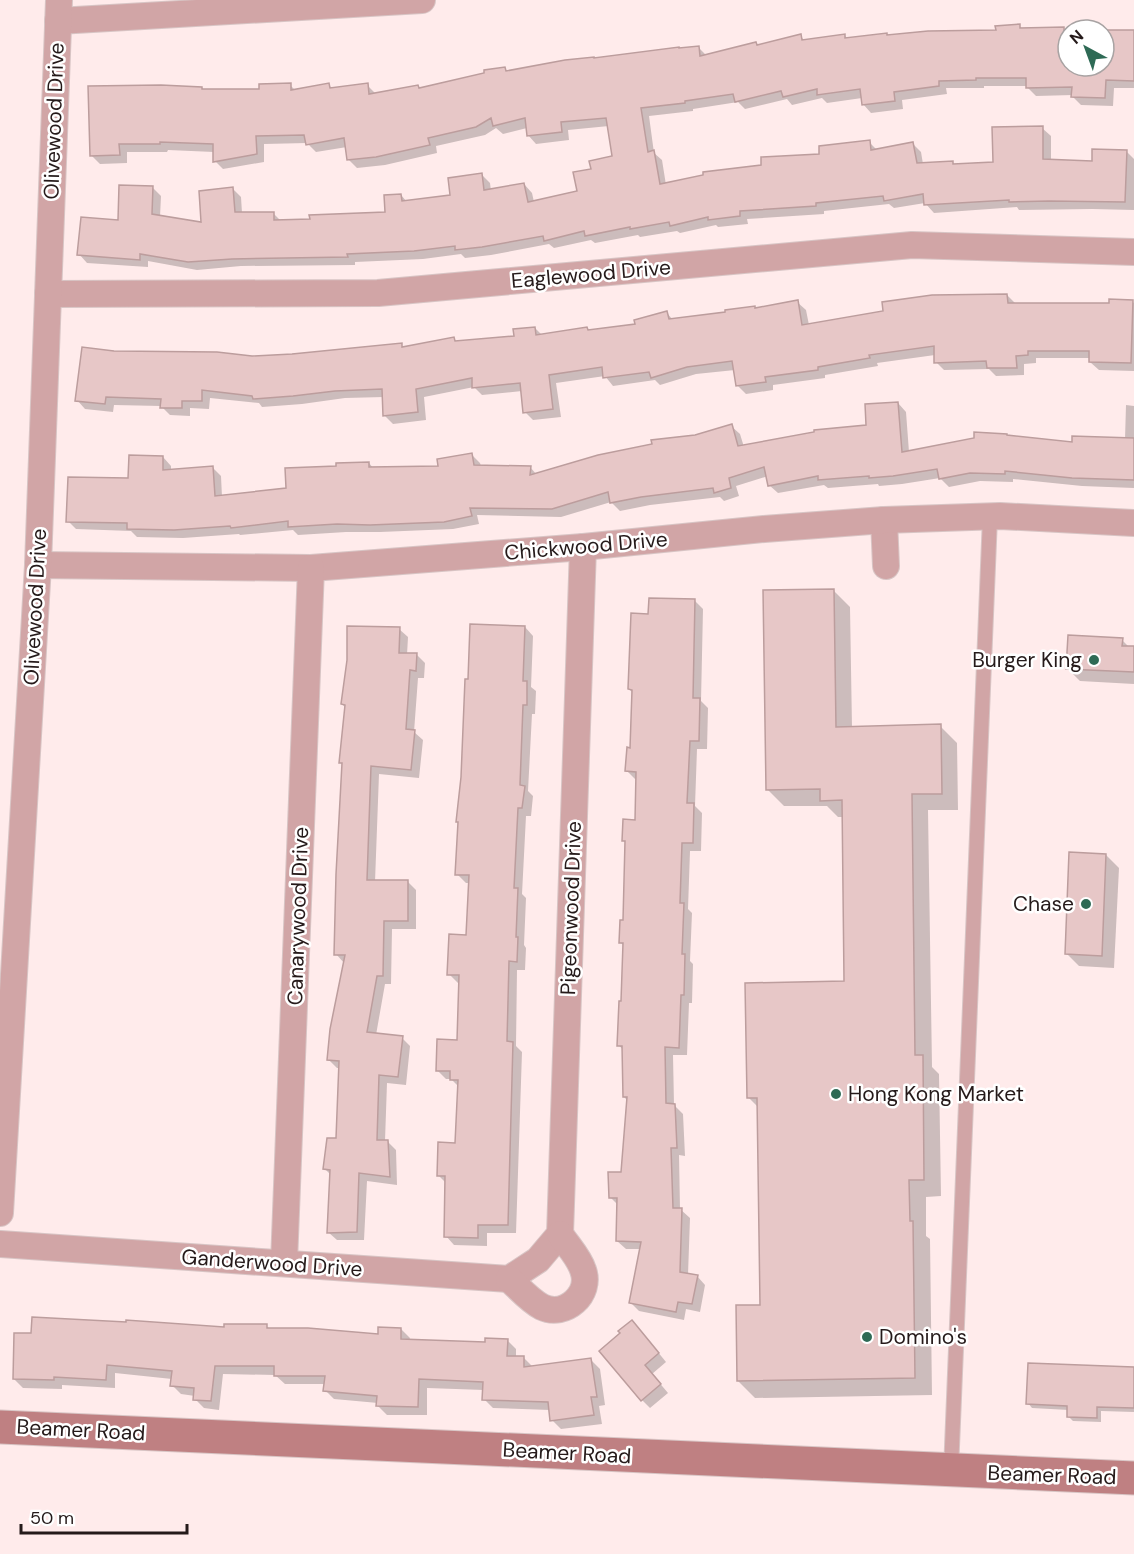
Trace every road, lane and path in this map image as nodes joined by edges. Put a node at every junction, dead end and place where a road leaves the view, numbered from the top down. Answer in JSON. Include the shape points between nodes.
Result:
{"nodes":[{"id":1,"x":422,"y":0,"type":"edge"},
{"id":2,"x":58,"y":11,"type":"edge"},
{"id":3,"x":1134,"y":252,"type":"edge"},
{"id":4,"x":48,"y":294,"type":"junction"},
{"id":5,"x":990,"y":517,"type":"junction"},
{"id":6,"x":884,"y":520,"type":"junction"},
{"id":7,"x":1134,"y":523,"type":"edge"},
{"id":8,"x":583,"y":547,"type":"junction"},
{"id":9,"x":38,"y":565,"type":"junction"},
{"id":10,"x":886,"y":566,"type":"dead end"},
{"id":11,"x":311,"y":568,"type":"junction"},
{"id":12,"x":0,"y":1213,"type":"edge"},
{"id":13,"x":560,"y":1234,"type":"junction"},
{"id":14,"x":0,"y":1244,"type":"edge"},
{"id":15,"x":284,"y":1263,"type":"junction"},
{"id":16,"x":509,"y":1279,"type":"junction"},
{"id":17,"x":0,"y":1427,"type":"edge"},
{"id":18,"x":951,"y":1470,"type":"junction"},
{"id":19,"x":1134,"y":1478,"type":"edge"}],
"edges":[{"from":1,"to":2,"type":"street"},
{"from":2,"to":4,"type":"street","name":"Olivewood Drive"},
{"from":3,"to":4,"type":"street","name":"Eaglewood Drive","via":[[912,245],[378,292]]},
{"from":4,"to":9,"type":"street","name":"Olivewood Drive"},
{"from":5,"to":6,"type":"street","name":"Chickwood Drive"},
{"from":5,"to":7,"type":"street","name":"Chickwood Drive"},
{"from":5,"to":18,"type":"lane"},
{"from":6,"to":8,"type":"street","name":"Chickwood Drive"},
{"from":6,"to":10,"type":"street"},
{"from":8,"to":11,"type":"street","name":"Chickwood Drive"},
{"from":8,"to":13,"type":"street","name":"Pigeonwood Drive"},
{"from":9,"to":11,"type":"street","name":"Chickwood Drive"},
{"from":9,"to":12,"type":"street","name":"Olivewood Drive"},
{"from":11,"to":15,"type":"street","name":"Canarywood Drive"},
{"from":13,"to":16,"type":"street","via":[[538,1260]]},
{"from":13,"to":16,"type":"street","via":[[584,1270],[582,1293],[574,1303],[564,1309],[541,1307]]},
{"from":14,"to":15,"type":"street","name":"Ganderwood Drive"},
{"from":15,"to":16,"type":"street","name":"Ganderwood Drive"},
{"from":17,"to":18,"type":"main road","name":"Beamer Road"},
{"from":18,"to":19,"type":"main road","name":"Beamer Road"}]}
